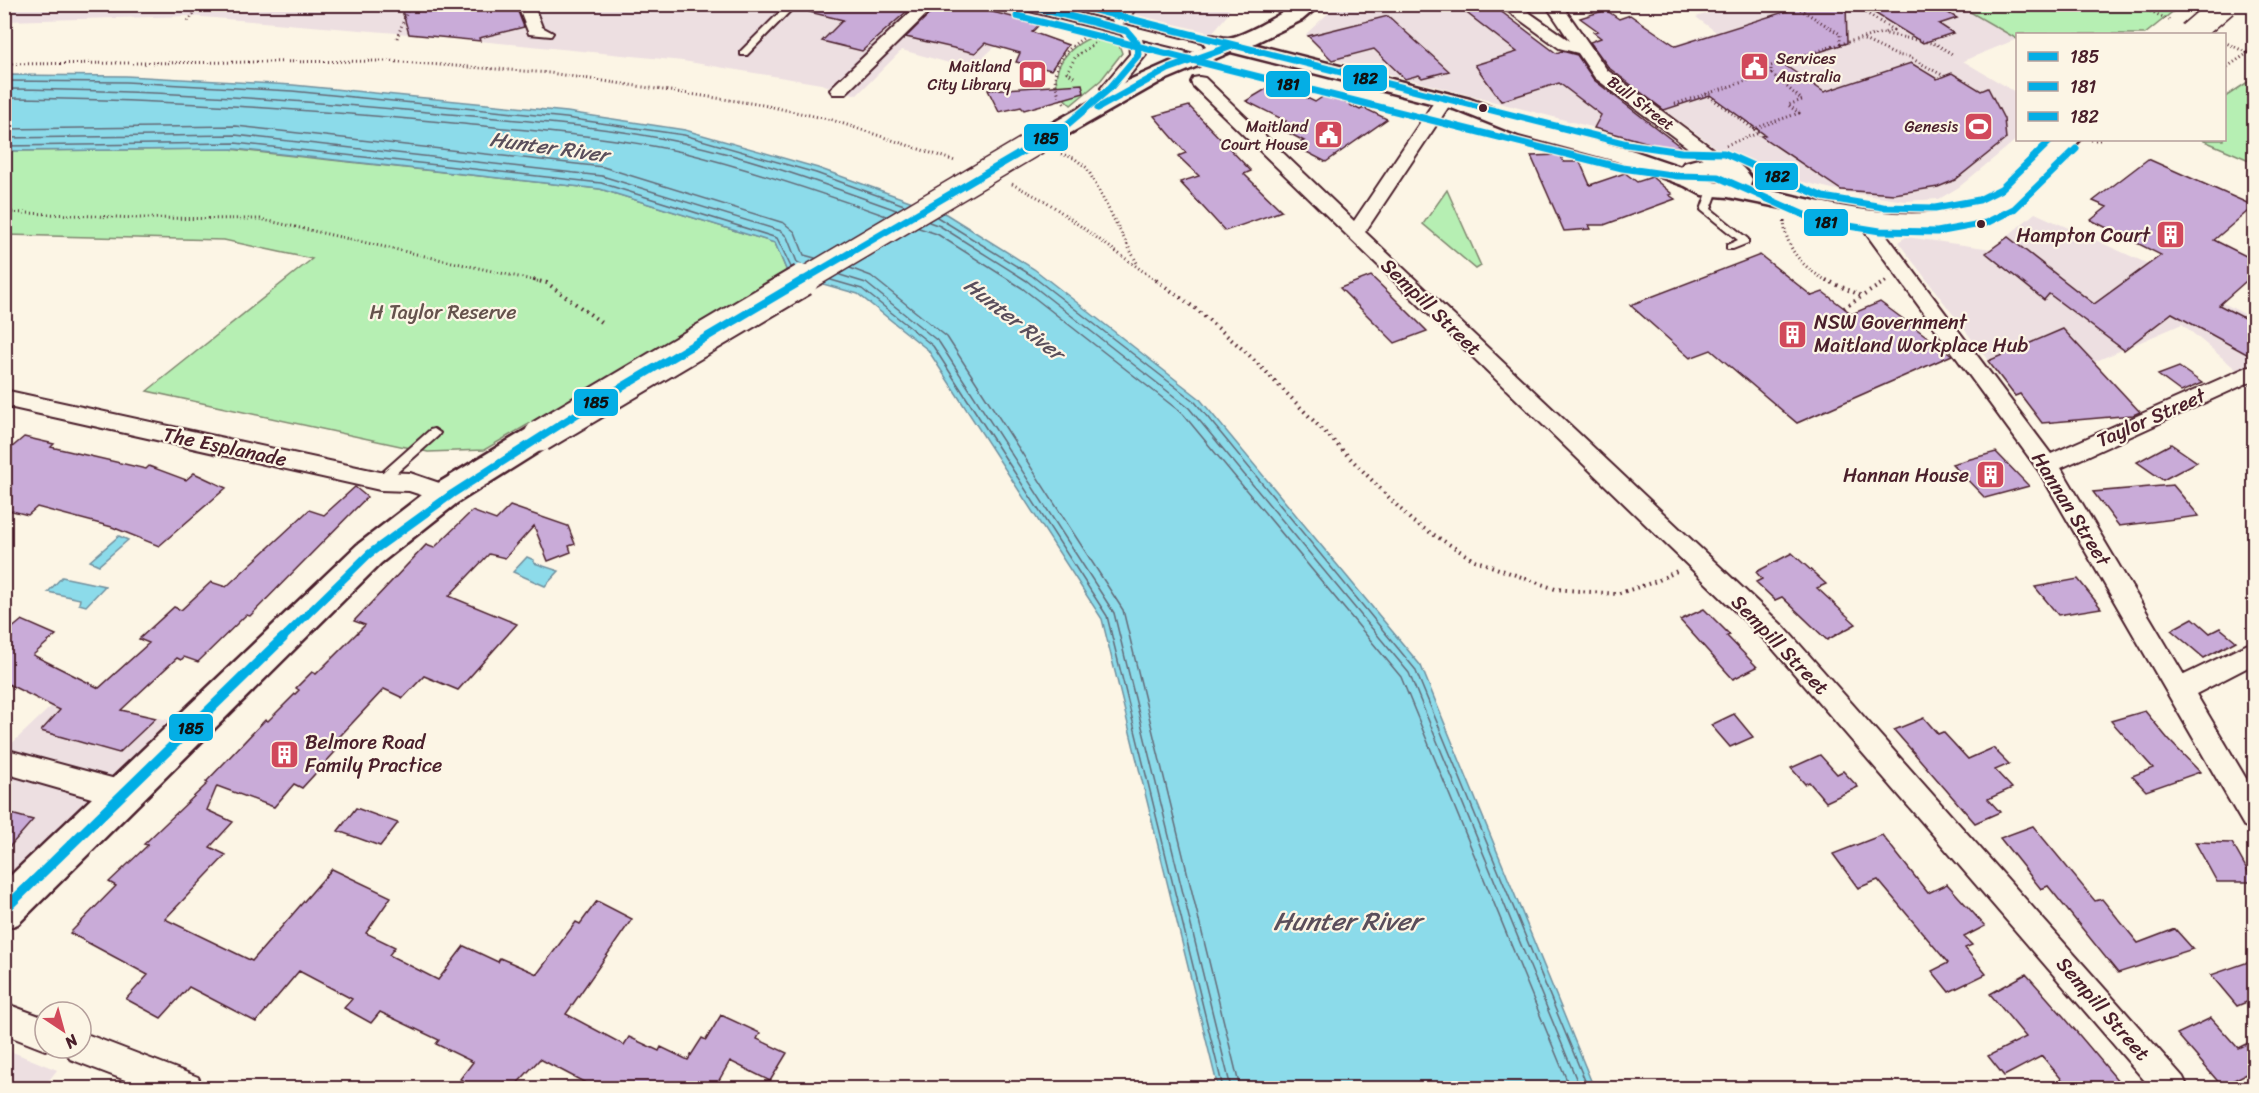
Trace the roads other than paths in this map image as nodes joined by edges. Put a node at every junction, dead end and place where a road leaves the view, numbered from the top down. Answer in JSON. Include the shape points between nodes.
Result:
{"nodes":[{"id":1,"x":525,"y":4,"type":"edge"},
{"id":2,"x":792,"y":4,"type":"edge"},
{"id":3,"x":930,"y":4,"type":"edge"},
{"id":4,"x":1020,"y":4,"type":"edge"},
{"id":5,"x":1130,"y":4,"type":"edge"},
{"id":6,"x":1294,"y":4,"type":"edge"},
{"id":7,"x":1311,"y":4,"type":"edge"},
{"id":8,"x":1318,"y":4,"type":"edge"},
{"id":9,"x":1506,"y":4,"type":"edge"},
{"id":10,"x":1553,"y":4,"type":"edge"},
{"id":11,"x":2225,"y":4,"type":"edge"},
{"id":12,"x":1059,"y":8,"type":"edge"},
{"id":13,"x":1124,"y":26,"type":"junction"},
{"id":14,"x":545,"y":33,"type":"dead end"},
{"id":15,"x":2191,"y":33,"type":"edge"},
{"id":16,"x":1214,"y":47,"type":"junction"},
{"id":17,"x":1585,"y":49,"type":"junction"},
{"id":18,"x":744,"y":53,"type":"dead end"},
{"id":19,"x":1325,"y":68,"type":"junction"},
{"id":20,"x":1199,"y":82,"type":"dead end"},
{"id":21,"x":1110,"y":88,"type":"junction"},
{"id":22,"x":839,"y":90,"type":"dead end"},
{"id":23,"x":1440,"y":106,"type":"junction"},
{"id":24,"x":1064,"y":116,"type":"junction"},
{"id":25,"x":2067,"y":141,"type":"edge"},
{"id":26,"x":1715,"y":172,"type":"junction"},
{"id":27,"x":1863,"y":217,"type":"junction"},
{"id":28,"x":1356,"y":232,"type":"junction"},
{"id":29,"x":1730,"y":247,"type":"dead end"},
{"id":30,"x":2254,"y":371,"type":"edge"},
{"id":31,"x":4,"y":398,"type":"edge"},
{"id":32,"x":434,"y":433,"type":"dead end"},
{"id":33,"x":2047,"y":465,"type":"junction"},
{"id":34,"x":380,"y":481,"type":"junction"},
{"id":35,"x":446,"y":494,"type":"junction"},
{"id":36,"x":2254,"y":652,"type":"edge"},
{"id":37,"x":2181,"y":689,"type":"junction"},
{"id":38,"x":4,"y":761,"type":"edge"},
{"id":39,"x":123,"y":794,"type":"junction"},
{"id":40,"x":2254,"y":817,"type":"edge"},
{"id":41,"x":4,"y":910,"type":"edge"},
{"id":42,"x":4,"y":1018,"type":"edge"},
{"id":43,"x":33,"y":1029,"type":"edge"},
{"id":44,"x":93,"y":1053,"type":"edge"},
{"id":45,"x":187,"y":1089,"type":"edge"},
{"id":46,"x":2172,"y":1089,"type":"edge"}],
"edges":[{"from":1,"to":14,"type":"street","via":[[535,31]]},
{"from":2,"to":18,"type":"lane"},
{"from":3,"to":22,"type":"street"},
{"from":4,"to":12,"type":"street"},
{"from":5,"to":13,"type":"street"},
{"from":6,"to":16,"type":"main road"},
{"from":7,"to":16,"type":"main road","via":[[1281,24]]},
{"from":8,"to":19,"type":"main road","via":[[1280,35],[1280,48],[1292,57]]},
{"from":9,"to":17,"type":"street","via":[[1565,45]]},
{"from":10,"to":17,"type":"street","name":"Bull Street"},
{"from":11,"to":15,"type":"main road","bridge":true},
{"from":12,"to":13,"type":"street"},
{"from":13,"to":16,"type":"street"},
{"from":13,"to":21,"type":"street","via":[[1137,43],[1138,55]]},
{"from":16,"to":19,"type":"main road"},
{"from":16,"to":21,"type":"main road","via":[[1153,63]]},
{"from":16,"to":23,"type":"main road"},
{"from":16,"to":24,"type":"main road"},
{"from":17,"to":26,"type":"street","name":"Bull Street","via":[[1601,74],[1708,154]]},
{"from":19,"to":23,"type":"main road"},
{"from":20,"to":28,"type":"street","name":"Sempill Street"},
{"from":21,"to":24,"type":"main road"},
{"from":23,"to":26,"type":"main road","via":[[1625,156]]},
{"from":23,"to":28,"type":"street"},
{"from":24,"to":35,"type":"main road","bridge":true,"via":[[1045,147],[540,436]]},
{"from":25,"to":27,"type":"main road","via":[[2016,193],[1983,211],[1936,220]]},
{"from":26,"to":27,"type":"main road","via":[[1820,208]]},
{"from":26,"to":29,"type":"lane","via":[[1706,210],[1745,241]]},
{"from":27,"to":33,"type":"street","name":"Hannan Street"},
{"from":28,"to":46,"type":"street","name":"Sempill Street","via":[[1366,246],[1776,635]]},
{"from":30,"to":33,"type":"street","name":"Taylor Street"},
{"from":31,"to":34,"type":"street","name":"The Esplanade"},
{"from":32,"to":34,"type":"lane"},
{"from":33,"to":37,"type":"street","name":"Hannan Street"},
{"from":34,"to":35,"type":"street","name":"The Esplanade","via":[[410,482]]},
{"from":35,"to":39,"type":"main road","via":[[369,554]]},
{"from":36,"to":37,"type":"street"},
{"from":37,"to":40,"type":"street","name":"Hannan Street"},
{"from":38,"to":39,"type":"street"},
{"from":39,"to":41,"type":"main road"},
{"from":42,"to":43,"type":"street"},
{"from":44,"to":45,"type":"street"}]}
